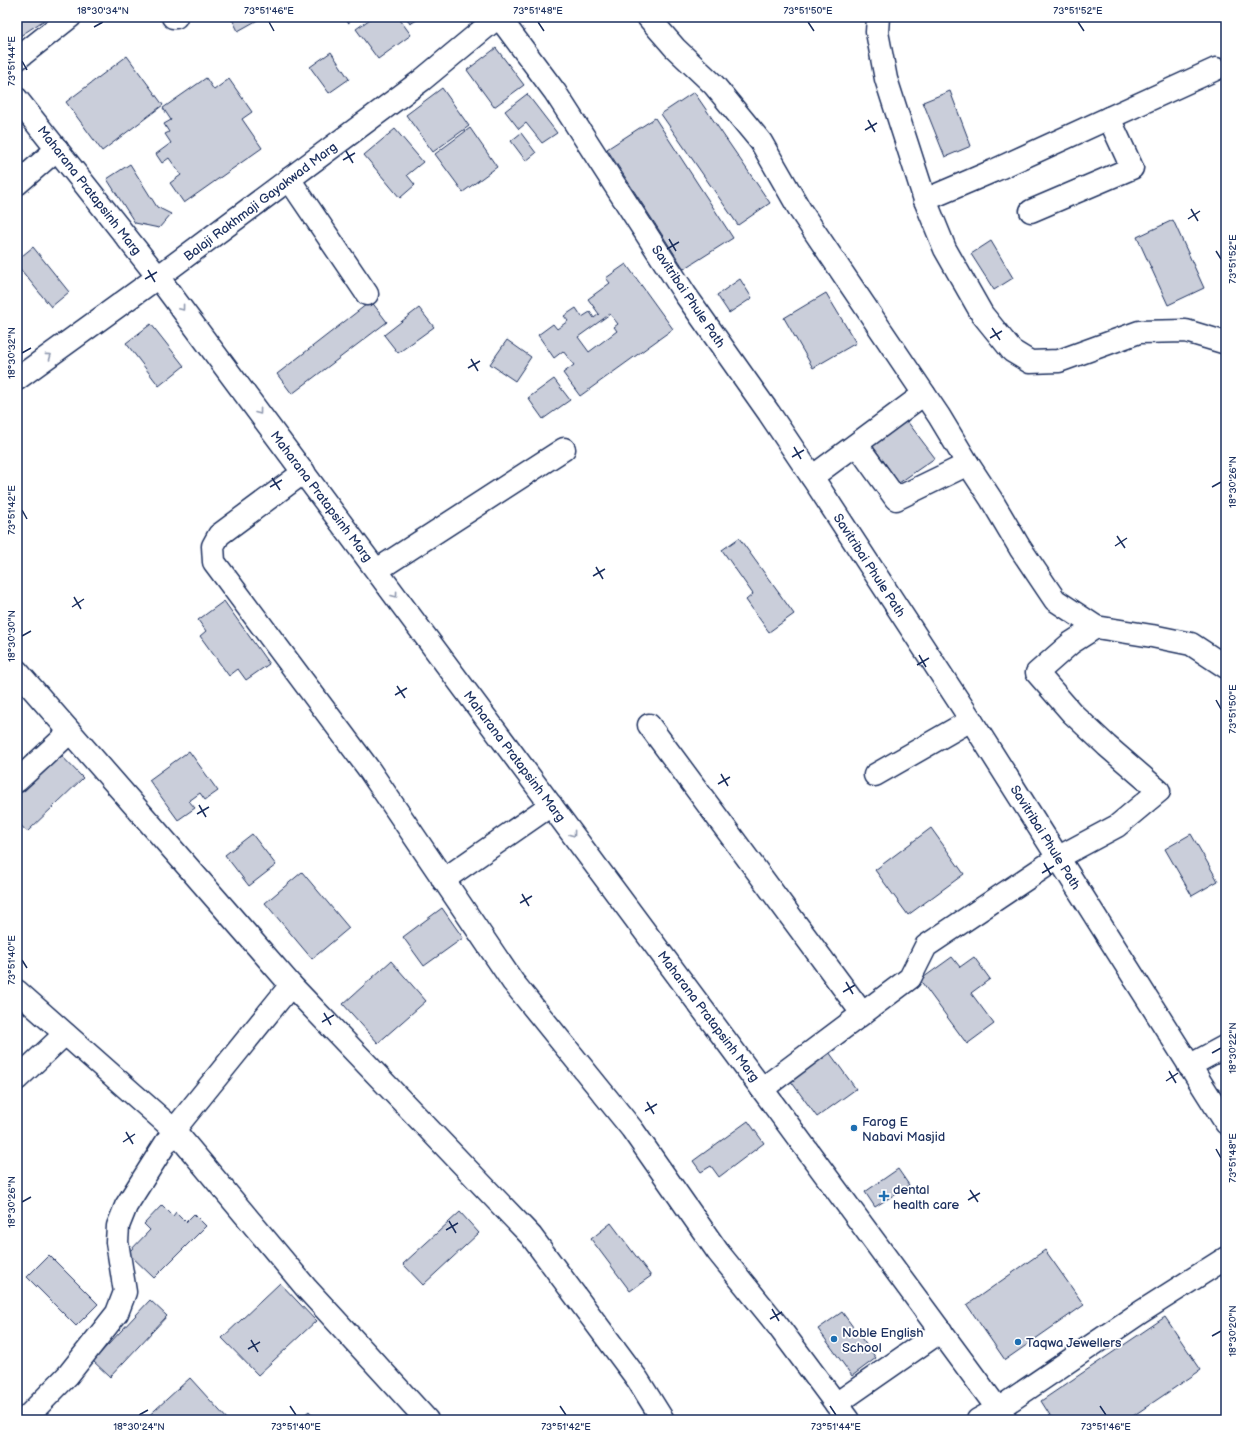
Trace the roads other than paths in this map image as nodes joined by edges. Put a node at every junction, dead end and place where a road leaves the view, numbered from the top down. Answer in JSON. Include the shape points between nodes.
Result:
{"nodes":[{"id":1,"x":70,"y":17,"type":"edge"},
{"id":2,"x":498,"y":17,"type":"edge"},
{"id":3,"x":648,"y":17,"type":"edge"},
{"id":4,"x":878,"y":17,"type":"edge"},
{"id":5,"x":17,"y":59,"type":"edge"},
{"id":6,"x":1216,"y":69,"type":"dead end"},
{"id":7,"x":17,"y":99,"type":"edge"},
{"id":8,"x":1109,"y":118,"type":"junction"},
{"id":9,"x":57,"y":149,"type":"junction"},
{"id":10,"x":289,"y":179,"type":"junction"},
{"id":11,"x":17,"y":184,"type":"edge"},
{"id":12,"x":925,"y":200,"type":"junction"},
{"id":13,"x":1031,"y":211,"type":"dead end"},
{"id":14,"x":158,"y":277,"type":"junction"},
{"id":15,"x":367,"y":294,"type":"dead end"},
{"id":16,"x":1226,"y":343,"type":"edge"},
{"id":17,"x":17,"y":379,"type":"edge"},
{"id":18,"x":924,"y":394,"type":"junction"},
{"id":19,"x":857,"y":445,"type":"junction"},
{"id":20,"x":564,"y":449,"type":"dead end"},
{"id":21,"x":968,"y":464,"type":"junction"},
{"id":22,"x":304,"y":472,"type":"junction"},
{"id":23,"x":812,"y":477,"type":"junction"},
{"id":24,"x":377,"y":570,"type":"junction"},
{"id":25,"x":1096,"y":628,"type":"junction"},
{"id":26,"x":1226,"y":667,"type":"edge"},
{"id":27,"x":17,"y":671,"type":"edge"},
{"id":28,"x":971,"y":720,"type":"junction"},
{"id":29,"x":649,"y":725,"type":"dead end"},
{"id":30,"x":70,"y":732,"type":"junction"},
{"id":31,"x":876,"y":775,"type":"dead end"},
{"id":32,"x":17,"y":781,"type":"edge"},
{"id":33,"x":551,"y":804,"type":"junction"},
{"id":34,"x":1059,"y":857,"type":"junction"},
{"id":35,"x":443,"y":880,"type":"junction"},
{"id":36,"x":291,"y":985,"type":"junction"},
{"id":37,"x":17,"y":991,"type":"edge"},
{"id":38,"x":862,"y":1013,"type":"junction"},
{"id":39,"x":65,"y":1034,"type":"junction"},
{"id":40,"x":1226,"y":1046,"type":"edge"},
{"id":41,"x":1189,"y":1066,"type":"junction"},
{"id":42,"x":17,"y":1079,"type":"edge"},
{"id":43,"x":762,"y":1089,"type":"junction"},
{"id":44,"x":1226,"y":1123,"type":"edge"},
{"id":45,"x":174,"y":1130,"type":"junction"},
{"id":46,"x":1226,"y":1258,"type":"edge"},
{"id":47,"x":940,"y":1331,"type":"junction"},
{"id":48,"x":842,"y":1412,"type":"edge"},
{"id":49,"x":1002,"y":1415,"type":"edge"},
{"id":50,"x":24,"y":1420,"type":"edge"},
{"id":51,"x":427,"y":1420,"type":"edge"},
{"id":52,"x":663,"y":1420,"type":"edge"},
{"id":53,"x":978,"y":1420,"type":"edge"}],
"edges":[{"from":1,"to":5,"type":"street"},
{"from":2,"to":10,"type":"street","name":"Balaji Rakhmaji Gayakwad Marg","via":[[422,80]]},
{"from":2,"to":23,"type":"street","name":"Savitribai Phule Path","via":[[555,92],[685,294]]},
{"from":3,"to":18,"type":"street","via":[[675,48],[714,85],[761,142],[800,210]]},
{"from":4,"to":12,"type":"street","via":[[886,79]]},
{"from":6,"to":8,"type":"street"},
{"from":7,"to":9,"type":"street","name":"Maharana Pratapsinh Marg"},
{"from":8,"to":12,"type":"street"},
{"from":8,"to":13,"type":"street","via":[[1132,168]]},
{"from":9,"to":11,"type":"street"},
{"from":9,"to":14,"type":"street","name":"Maharana Pratapsinh Marg"},
{"from":10,"to":14,"type":"street","name":"Balaji Rakhmaji Gayakwad Marg"},
{"from":10,"to":15,"type":"street"},
{"from":12,"to":16,"type":"street","via":[[945,249],[982,314],[1012,351],[1030,362],[1059,361],[1139,332],[1186,330]]},
{"from":17,"to":14,"type":"street","name":"Balaji Rakhmaji Gayakwad Marg","one_way":true},
{"from":14,"to":22,"type":"street","name":"Maharana Pratapsinh Marg","one_way":true},
{"from":18,"to":19,"type":"street"},
{"from":18,"to":21,"type":"street"},
{"from":19,"to":21,"type":"street","via":[[896,499]]},
{"from":19,"to":23,"type":"street"},
{"from":20,"to":24,"type":"street"},
{"from":21,"to":25,"type":"street","via":[[1055,600]]},
{"from":22,"to":24,"type":"street","name":"Maharana Pratapsinh Marg"},
{"from":22,"to":35,"type":"street","via":[[219,535],[213,546],[214,562],[368,768]]},
{"from":23,"to":28,"type":"street","name":"Savitribai Phule Path"},
{"from":24,"to":33,"type":"street","name":"Maharana Pratapsinh Marg","one_way":true},
{"from":25,"to":26,"type":"street","via":[[1192,644]]},
{"from":25,"to":34,"type":"street","via":[[1072,643],[1037,673],[1072,713],[1159,791],[1117,826]]},
{"from":27,"to":30,"type":"street"},
{"from":28,"to":31,"type":"street"},
{"from":28,"to":34,"type":"street","name":"Savitribai Phule Path"},
{"from":29,"to":38,"type":"street"},
{"from":30,"to":32,"type":"street"},
{"from":30,"to":36,"type":"street"},
{"from":33,"to":35,"type":"street"},
{"from":33,"to":43,"type":"street","name":"Maharana Pratapsinh Marg","one_way":true},
{"from":34,"to":38,"type":"street","via":[[926,946],[910,978]]},
{"from":34,"to":41,"type":"street","name":"Savitribai Phule Path"},
{"from":35,"to":48,"type":"street","via":[[513,982],[632,1129],[718,1252],[778,1326]]},
{"from":36,"to":45,"type":"street"},
{"from":36,"to":52,"type":"street","via":[[531,1236],[638,1380]]},
{"from":37,"to":39,"type":"street"},
{"from":38,"to":43,"type":"street"},
{"from":39,"to":42,"type":"street"},
{"from":39,"to":45,"type":"street"},
{"from":40,"to":41,"type":"street"},
{"from":41,"to":44,"type":"street","name":"Savitribai Phule Path"},
{"from":43,"to":47,"type":"street","name":"Maharana Pratapsinh Marg"},
{"from":45,"to":50,"type":"street","via":[[126,1206],[118,1226],[117,1242],[125,1292],[117,1313],[68,1375]]},
{"from":45,"to":51,"type":"street","via":[[308,1289]]},
{"from":46,"to":49,"type":"street","via":[[1141,1312]]},
{"from":47,"to":48,"type":"street"},
{"from":47,"to":49,"type":"street","name":"Maharana Pratapsinh Marg"},
{"from":49,"to":53,"type":"street"}]}
